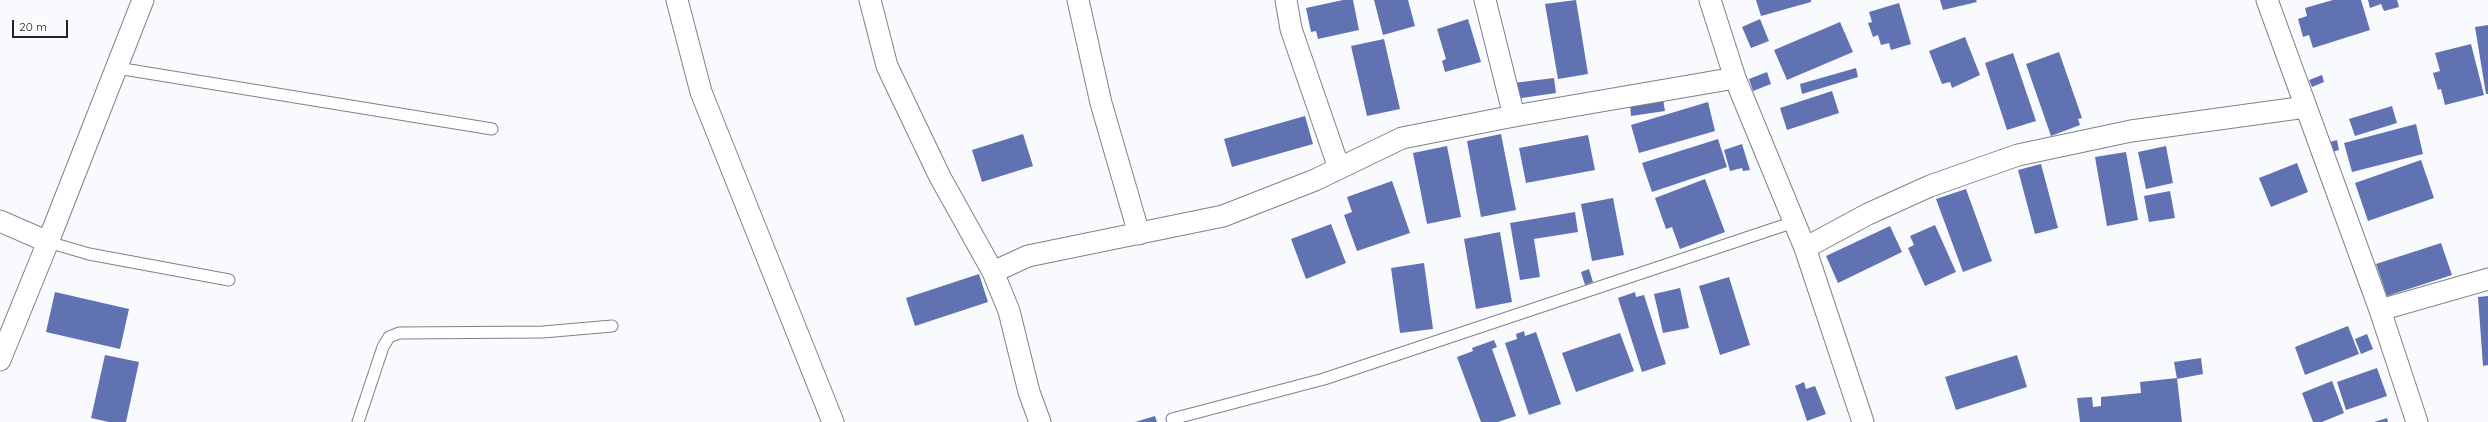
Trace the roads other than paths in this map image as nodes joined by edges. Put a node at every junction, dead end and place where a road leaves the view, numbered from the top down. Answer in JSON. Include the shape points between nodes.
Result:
{"nodes":[{"id":1,"x":143,"y":0,"type":"edge"},
{"id":2,"x":677,"y":0,"type":"edge"},
{"id":3,"x":870,"y":0,"type":"edge"},
{"id":4,"x":1078,"y":0,"type":"edge"},
{"id":5,"x":1286,"y":0,"type":"edge"},
{"id":6,"x":1485,"y":0,"type":"edge"},
{"id":7,"x":1710,"y":0,"type":"edge"},
{"id":8,"x":2267,"y":0,"type":"edge"},
{"id":9,"x":117,"y":68,"type":"junction"},
{"id":10,"x":1735,"y":78,"type":"junction"},
{"id":11,"x":2306,"y":108,"type":"junction"},
{"id":12,"x":1514,"y":116,"type":"junction"},
{"id":13,"x":492,"y":129,"type":"dead end"},
{"id":14,"x":1339,"y":168,"type":"junction"},
{"id":15,"x":0,"y":221,"type":"edge"},
{"id":16,"x":1794,"y":222,"type":"junction"},
{"id":17,"x":1139,"y":234,"type":"junction"},
{"id":18,"x":48,"y":242,"type":"junction"},
{"id":19,"x":1805,"y":248,"type":"junction"},
{"id":20,"x":993,"y":272,"type":"junction"},
{"id":21,"x":2488,"y":279,"type":"edge"},
{"id":22,"x":229,"y":280,"type":"dead end"},
{"id":23,"x":2380,"y":310,"type":"junction"},
{"id":24,"x":612,"y":326,"type":"dead end"},
{"id":25,"x":0,"y":360,"type":"edge"},
{"id":26,"x":1172,"y":419,"type":"dead end"},
{"id":27,"x":358,"y":422,"type":"edge"},
{"id":28,"x":833,"y":422,"type":"edge"},
{"id":29,"x":1040,"y":422,"type":"edge"},
{"id":30,"x":1863,"y":422,"type":"edge"},
{"id":31,"x":2417,"y":422,"type":"edge"}],
"edges":[{"from":1,"to":9,"type":"street"},
{"from":2,"to":28,"type":"street","via":[[701,92]]},
{"from":3,"to":20,"type":"street","via":[[887,66],[940,178]]},
{"from":4,"to":17,"type":"street","via":[[1101,103]]},
{"from":5,"to":14,"type":"street","via":[[1291,29]]},
{"from":6,"to":12,"type":"street"},
{"from":7,"to":10,"type":"street"},
{"from":8,"to":11,"type":"street"},
{"from":9,"to":13,"type":"lane"},
{"from":9,"to":18,"type":"street"},
{"from":10,"to":12,"type":"street"},
{"from":10,"to":16,"type":"street"},
{"from":11,"to":19,"type":"street","via":[[2132,132],[2018,155],[1930,186],[1868,214]]},
{"from":11,"to":23,"type":"street"},
{"from":12,"to":14,"type":"street","via":[[1402,138]]},
{"from":14,"to":17,"type":"street","via":[[1223,216]]},
{"from":15,"to":18,"type":"street"},
{"from":16,"to":19,"type":"street"},
{"from":16,"to":26,"type":"lane","via":[[1324,379]]},
{"from":17,"to":20,"type":"street","via":[[1028,256]]},
{"from":18,"to":22,"type":"lane","via":[[89,254]]},
{"from":18,"to":25,"type":"street"},
{"from":19,"to":30,"type":"street"},
{"from":20,"to":29,"type":"street","via":[[1009,311],[1029,392]]},
{"from":21,"to":23,"type":"street"},
{"from":23,"to":31,"type":"street"},
{"from":24,"to":27,"type":"lane","via":[[543,332],[399,333],[392,336],[383,347]]}]}
